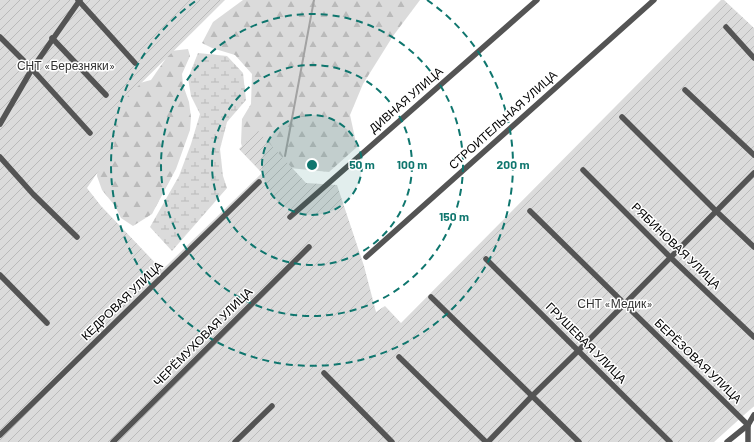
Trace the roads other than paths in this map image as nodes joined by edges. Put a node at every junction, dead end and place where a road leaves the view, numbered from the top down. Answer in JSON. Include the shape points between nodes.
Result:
{"nodes":[{"id":1,"x":79,"y":0,"type":"edge"},
{"id":2,"x":537,"y":0,"type":"edge"},
{"id":3,"x":654,"y":0,"type":"edge"},
{"id":4,"x":726,"y":27,"type":"dead end"},
{"id":5,"x":0,"y":37,"type":"edge"},
{"id":6,"x":52,"y":38,"type":"junction"},
{"id":7,"x":754,"y":58,"type":"edge"},
{"id":8,"x":135,"y":63,"type":"dead end"},
{"id":9,"x":32,"y":69,"type":"junction"},
{"id":10,"x":686,"y":90,"type":"dead end"},
{"id":11,"x":106,"y":95,"type":"dead end"},
{"id":12,"x":622,"y":117,"type":"dead end"},
{"id":13,"x":0,"y":124,"type":"edge"},
{"id":14,"x":90,"y":133,"type":"dead end"},
{"id":15,"x":754,"y":155,"type":"edge"},
{"id":16,"x":0,"y":157,"type":"edge"},
{"id":17,"x":583,"y":170,"type":"dead end"},
{"id":18,"x":754,"y":173,"type":"edge"},
{"id":19,"x":258,"y":182,"type":"dead end"},
{"id":20,"x":530,"y":211,"type":"dead end"},
{"id":21,"x":716,"y":211,"type":"junction"},
{"id":22,"x":290,"y":216,"type":"dead end"},
{"id":23,"x":77,"y":237,"type":"dead end"},
{"id":24,"x":309,"y":247,"type":"dead end"},
{"id":25,"x":754,"y":247,"type":"edge"},
{"id":26,"x":366,"y":257,"type":"dead end"},
{"id":27,"x":670,"y":257,"type":"junction"},
{"id":28,"x":486,"y":259,"type":"dead end"},
{"id":29,"x":0,"y":275,"type":"edge"},
{"id":30,"x":431,"y":297,"type":"dead end"},
{"id":31,"x":624,"y":304,"type":"junction"},
{"id":32,"x":47,"y":323,"type":"dead end"},
{"id":33,"x":754,"y":337,"type":"edge"},
{"id":34,"x":578,"y":351,"type":"junction"},
{"id":35,"x":399,"y":357,"type":"dead end"},
{"id":36,"x":324,"y":374,"type":"dead end"},
{"id":37,"x":532,"y":396,"type":"junction"},
{"id":38,"x":272,"y":406,"type":"dead end"},
{"id":39,"x":754,"y":415,"type":"edge"},
{"id":40,"x":748,"y":425,"type":"junction"},
{"id":41,"x":0,"y":435,"type":"edge"},
{"id":42,"x":113,"y":442,"type":"edge"},
{"id":43,"x":235,"y":442,"type":"edge"},
{"id":44,"x":392,"y":442,"type":"edge"},
{"id":45,"x":487,"y":442,"type":"edge"},
{"id":46,"x":579,"y":442,"type":"edge"},
{"id":47,"x":670,"y":442,"type":"edge"},
{"id":48,"x":727,"y":442,"type":"edge"},
{"id":49,"x":748,"y":442,"type":"edge"}],
"edges":[{"from":1,"to":6,"type":"street"},
{"from":1,"to":8,"type":"street"},
{"from":2,"to":22,"type":"street","name":"ДИВНАЯ УЛИЦА"},
{"from":3,"to":26,"type":"street","name":"СТРОИТЕЛЬНАЯ УЛИЦА"},
{"from":4,"to":7,"type":"street"},
{"from":5,"to":9,"type":"street"},
{"from":6,"to":9,"type":"street"},
{"from":6,"to":11,"type":"street"},
{"from":9,"to":13,"type":"street"},
{"from":9,"to":14,"type":"street"},
{"from":10,"to":15,"type":"street"},
{"from":12,"to":21,"type":"street"},
{"from":16,"to":23,"type":"street"},
{"from":17,"to":27,"type":"street","name":"РЯБИНОВАЯ УЛИЦА"},
{"from":18,"to":21,"type":"street"},
{"from":19,"to":41,"type":"street","name":"КЕДРОВАЯ УЛИЦА"},
{"from":20,"to":31,"type":"street","name":"БЕРЁЗОВАЯ УЛИЦА"},
{"from":21,"to":25,"type":"street"},
{"from":21,"to":27,"type":"street"},
{"from":24,"to":42,"type":"street","name":"ЧЕРЁМУХОВАЯ УЛИЦА"},
{"from":27,"to":31,"type":"street"},
{"from":27,"to":33,"type":"street","name":"РЯБИНОВАЯ УЛИЦА"},
{"from":28,"to":34,"type":"street","name":"ГРУШЕВАЯ УЛИЦА"},
{"from":29,"to":32,"type":"street"},
{"from":30,"to":37,"type":"street"},
{"from":31,"to":34,"type":"street"},
{"from":31,"to":40,"type":"street","name":"БЕРЁЗОВАЯ УЛИЦА"},
{"from":34,"to":37,"type":"street"},
{"from":34,"to":47,"type":"street","name":"ГРУШЕВАЯ УЛИЦА"},
{"from":35,"to":45,"type":"street"},
{"from":36,"to":44,"type":"street"},
{"from":37,"to":45,"type":"street"},
{"from":37,"to":46,"type":"street"},
{"from":38,"to":43,"type":"street"},
{"from":39,"to":40,"type":"street"},
{"from":40,"to":48,"type":"street"},
{"from":40,"to":49,"type":"street"}]}
